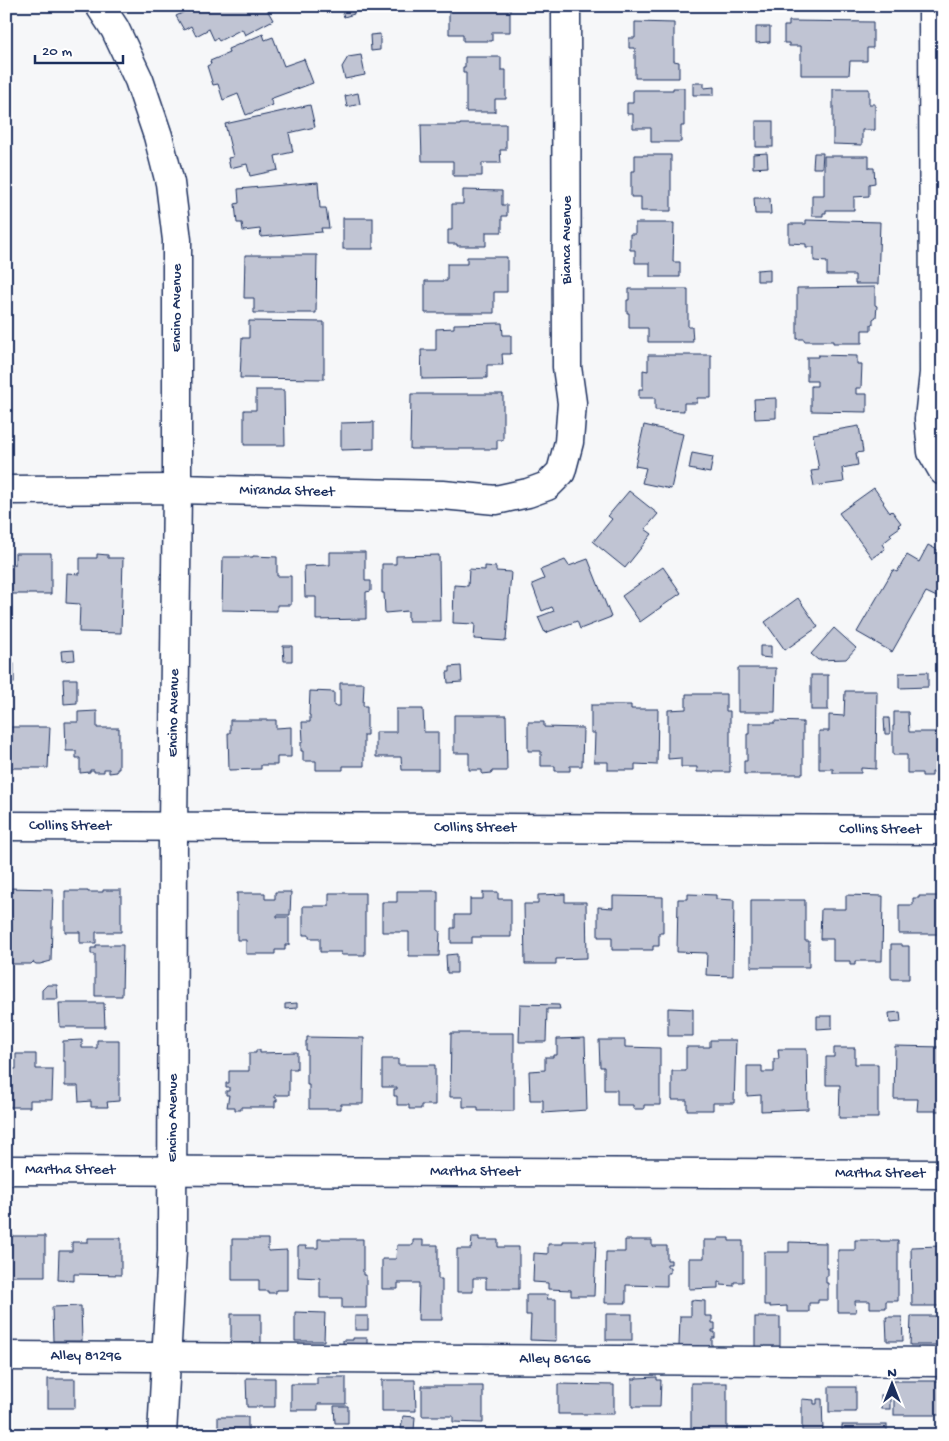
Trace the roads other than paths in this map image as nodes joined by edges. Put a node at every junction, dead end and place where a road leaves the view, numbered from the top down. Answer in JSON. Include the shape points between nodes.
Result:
{"nodes":[{"id":1,"x":100,"y":6,"type":"edge"},
{"id":2,"x":566,"y":6,"type":"edge"},
{"id":3,"x":933,"y":6,"type":"edge"},
{"id":4,"x":943,"y":471,"type":"edge"},
{"id":5,"x":560,"y":472,"type":"joint"},
{"id":6,"x":177,"y":489,"type":"junction"},
{"id":7,"x":6,"y":490,"type":"edge"},
{"id":8,"x":6,"y":826,"type":"edge"},
{"id":9,"x":173,"y":826,"type":"junction"},
{"id":10,"x":943,"y":830,"type":"edge"},
{"id":11,"x":6,"y":1170,"type":"edge"},
{"id":12,"x":173,"y":1171,"type":"junction"},
{"id":13,"x":943,"y":1174,"type":"edge"},
{"id":14,"x":6,"y":1356,"type":"edge"},
{"id":15,"x":166,"y":1357,"type":"junction"},
{"id":16,"x":943,"y":1362,"type":"edge"},
{"id":17,"x":162,"y":1435,"type":"edge"}],
"edges":[{"from":1,"to":6,"type":"street","name":"Encino Avenue","via":[[139,80],[170,183],[177,240]]},
{"from":2,"to":5,"type":"street","name":"Bianca Avenue","via":[[567,367],[572,403],[569,442]]},
{"from":3,"to":4,"type":"street","via":[[934,373],[929,419],[932,452]]},
{"from":5,"to":6,"type":"street","name":"Miranda Street","via":[[547,486],[496,500],[443,495]]},
{"from":6,"to":7,"type":"street","name":"Miranda Street"},
{"from":6,"to":9,"type":"street","name":"Encino Avenue"},
{"from":8,"to":9,"type":"street","name":"Collins Street"},
{"from":9,"to":10,"type":"street","name":"Collins Street"},
{"from":9,"to":12,"type":"street","name":"Encino Avenue"},
{"from":11,"to":12,"type":"street","name":"Martha Street"},
{"from":12,"to":13,"type":"street","name":"Martha Street"},
{"from":12,"to":15,"type":"street","name":"Encino Avenue"},
{"from":14,"to":15,"type":"street","name":"Alley 81296"},
{"from":15,"to":16,"type":"street","name":"Alley 86166"},
{"from":15,"to":17,"type":"street","name":"Encino Avenue"}]}
